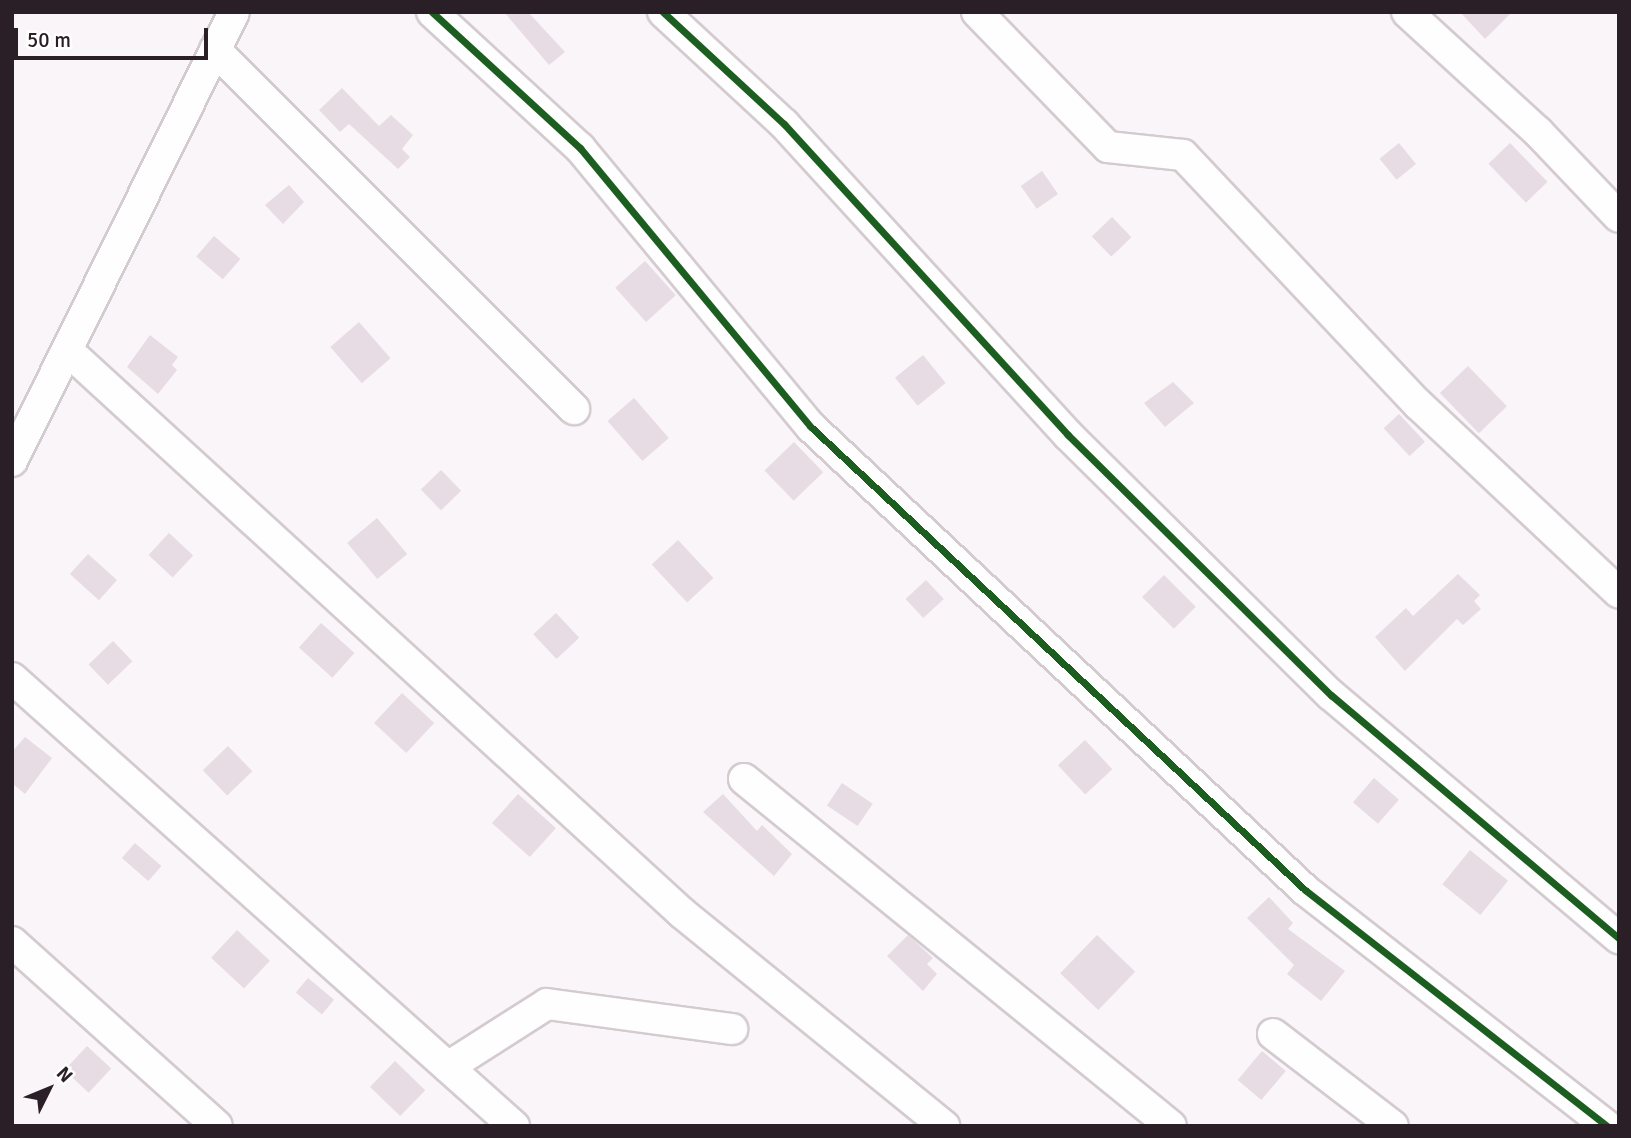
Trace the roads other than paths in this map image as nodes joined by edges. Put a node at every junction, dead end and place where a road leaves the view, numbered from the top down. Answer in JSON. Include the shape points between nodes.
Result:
{"nodes":[{"id":1,"x":234,"y":12,"type":"edge"},
{"id":2,"x":432,"y":12,"type":"edge"},
{"id":3,"x":663,"y":12,"type":"edge"},
{"id":4,"x":977,"y":12,"type":"edge"},
{"id":5,"x":1406,"y":12,"type":"edge"},
{"id":6,"x":215,"y":50,"type":"junction"},
{"id":7,"x":1619,"y":217,"type":"edge"},
{"id":8,"x":67,"y":350,"type":"junction"},
{"id":9,"x":574,"y":409,"type":"dead end"},
{"id":10,"x":12,"y":461,"type":"edge"},
{"id":11,"x":1619,"y":593,"type":"edge"},
{"id":12,"x":12,"y":678,"type":"edge"},
{"id":13,"x":744,"y":779,"type":"dead end"},
{"id":14,"x":1619,"y":938,"type":"edge"},
{"id":15,"x":12,"y":942,"type":"edge"},
{"id":16,"x":732,"y":1029,"type":"dead end"},
{"id":17,"x":1273,"y":1034,"type":"dead end"},
{"id":18,"x":449,"y":1067,"type":"junction"},
{"id":19,"x":217,"y":1126,"type":"edge"},
{"id":20,"x":514,"y":1126,"type":"edge"},
{"id":21,"x":944,"y":1126,"type":"edge"},
{"id":22,"x":1171,"y":1126,"type":"edge"},
{"id":23,"x":1393,"y":1126,"type":"edge"},
{"id":24,"x":1607,"y":1126,"type":"edge"}],
"edges":[{"from":1,"to":6,"type":"street"},
{"from":2,"to":24,"type":"street","via":[[580,148],[811,427],[1305,890]]},
{"from":3,"to":14,"type":"street","via":[[784,124],[1068,435],[1331,695]]},
{"from":4,"to":11,"type":"street","via":[[1108,147],[1183,155],[1419,405]]},
{"from":5,"to":7,"type":"street","via":[[1538,132]]},
{"from":6,"to":8,"type":"street"},
{"from":6,"to":9,"type":"street"},
{"from":8,"to":10,"type":"street"},
{"from":8,"to":21,"type":"street","via":[[682,913]]},
{"from":12,"to":18,"type":"street"},
{"from":13,"to":22,"type":"street"},
{"from":15,"to":19,"type":"street"},
{"from":16,"to":18,"type":"street","via":[[547,1004]]},
{"from":17,"to":23,"type":"street"},
{"from":18,"to":20,"type":"street"}]}
